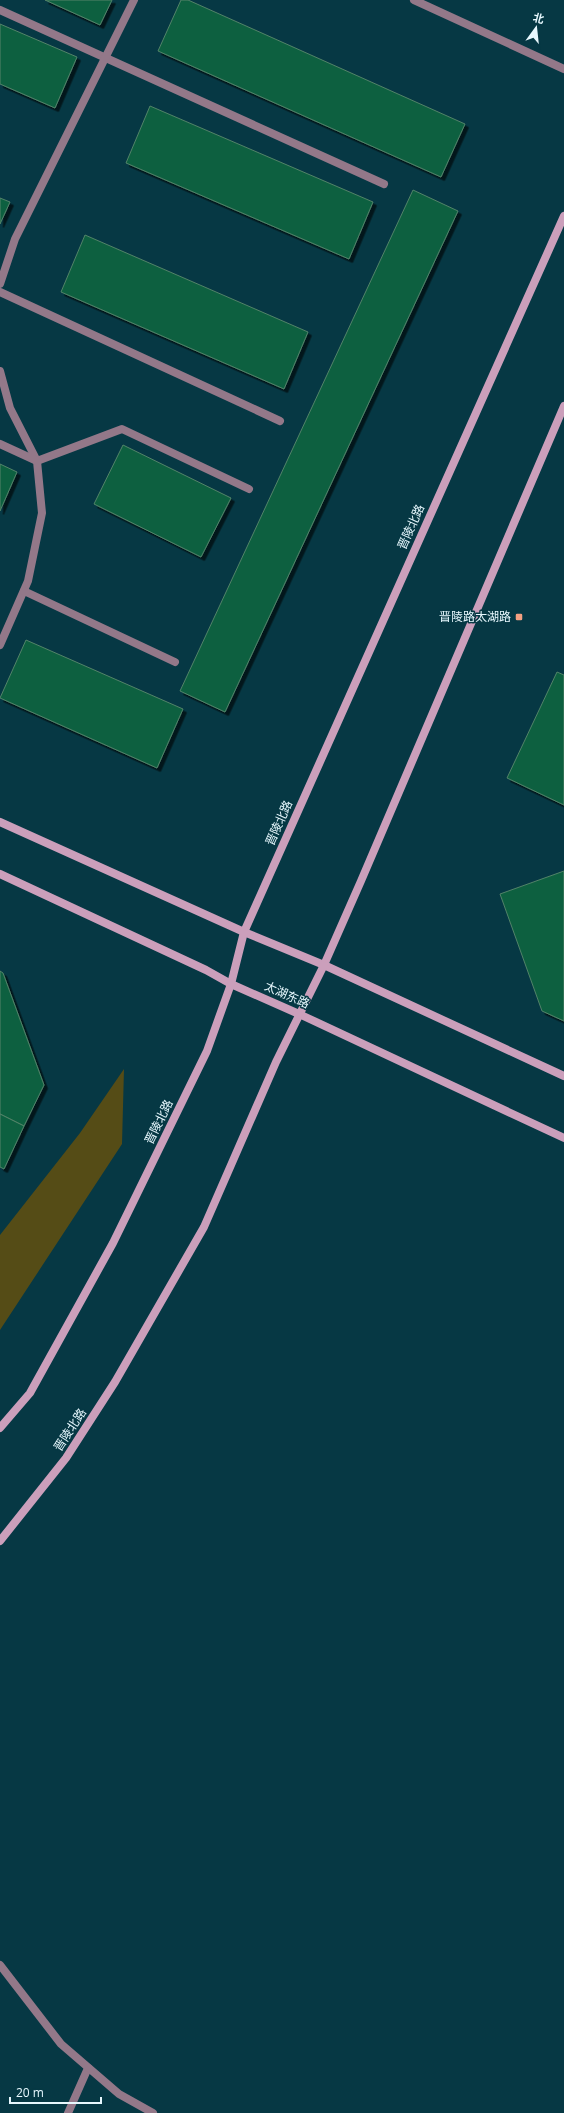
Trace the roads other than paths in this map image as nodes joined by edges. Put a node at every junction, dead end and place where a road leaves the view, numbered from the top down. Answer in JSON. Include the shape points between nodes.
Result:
{"nodes":[{"id":1,"x":134,"y":0,"type":"edge"},
{"id":2,"x":414,"y":0,"type":"edge"},
{"id":3,"x":0,"y":10,"type":"edge"},
{"id":4,"x":107,"y":58,"type":"junction"},
{"id":5,"x":564,"y":69,"type":"edge"},
{"id":6,"x":384,"y":184,"type":"dead end"},
{"id":7,"x":564,"y":216,"type":"edge"},
{"id":8,"x":0,"y":284,"type":"edge"},
{"id":9,"x":0,"y":292,"type":"edge"},
{"id":10,"x":0,"y":371,"type":"edge"},
{"id":11,"x":564,"y":406,"type":"edge"},
{"id":12,"x":280,"y":421,"type":"dead end"},
{"id":13,"x":0,"y":444,"type":"edge"},
{"id":14,"x":37,"y":461,"type":"junction"},
{"id":15,"x":248,"y":489,"type":"dead end"},
{"id":16,"x":24,"y":591,"type":"junction"},
{"id":17,"x":0,"y":645,"type":"edge"},
{"id":18,"x":175,"y":662,"type":"dead end"},
{"id":19,"x":0,"y":822,"type":"edge"},
{"id":20,"x":0,"y":874,"type":"edge"},
{"id":21,"x":244,"y":932,"type":"junction"},
{"id":22,"x":324,"y":965,"type":"junction"},
{"id":23,"x":231,"y":984,"type":"junction"},
{"id":24,"x":299,"y":1014,"type":"junction"},
{"id":25,"x":564,"y":1076,"type":"edge"},
{"id":26,"x":564,"y":1138,"type":"edge"},
{"id":27,"x":0,"y":1428,"type":"edge"},
{"id":28,"x":0,"y":1541,"type":"edge"},
{"id":29,"x":0,"y":1965,"type":"edge"},
{"id":30,"x":88,"y":2068,"type":"junction"},
{"id":31,"x":68,"y":2113,"type":"edge"},
{"id":32,"x":153,"y":2113,"type":"edge"}],
"edges":[{"from":1,"to":4,"type":"street"},
{"from":2,"to":5,"type":"street"},
{"from":3,"to":4,"type":"street"},
{"from":4,"to":6,"type":"street"},
{"from":4,"to":8,"type":"street","via":[[15,239]]},
{"from":7,"to":21,"type":"main road","name":"晋陵北路"},
{"from":9,"to":12,"type":"street"},
{"from":10,"to":14,"type":"street","via":[[10,408]]},
{"from":11,"to":22,"type":"main road","name":"晋陵北路"},
{"from":13,"to":14,"type":"street"},
{"from":14,"to":15,"type":"street","via":[[122,429]]},
{"from":14,"to":16,"type":"street","via":[[42,513]]},
{"from":16,"to":17,"type":"street"},
{"from":16,"to":18,"type":"street"},
{"from":19,"to":21,"type":"main road"},
{"from":20,"to":23,"type":"main road","name":"太湖东路"},
{"from":21,"to":22,"type":"main road"},
{"from":21,"to":23,"type":"main road","name":"晋陵北路"},
{"from":22,"to":24,"type":"main road","name":"晋陵北路"},
{"from":22,"to":25,"type":"main road"},
{"from":23,"to":24,"type":"main road","name":"太湖东路"},
{"from":23,"to":27,"type":"main road","name":"晋陵北路","via":[[207,1051],[114,1243],[30,1393]]},
{"from":24,"to":26,"type":"main road","name":"太湖东路"},
{"from":24,"to":28,"type":"main road","name":"晋陵北路","via":[[204,1227],[115,1382],[66,1458]]},
{"from":29,"to":30,"type":"street","via":[[61,2044]]},
{"from":30,"to":31,"type":"street"},
{"from":30,"to":32,"type":"street","via":[[118,2094]]}]}
